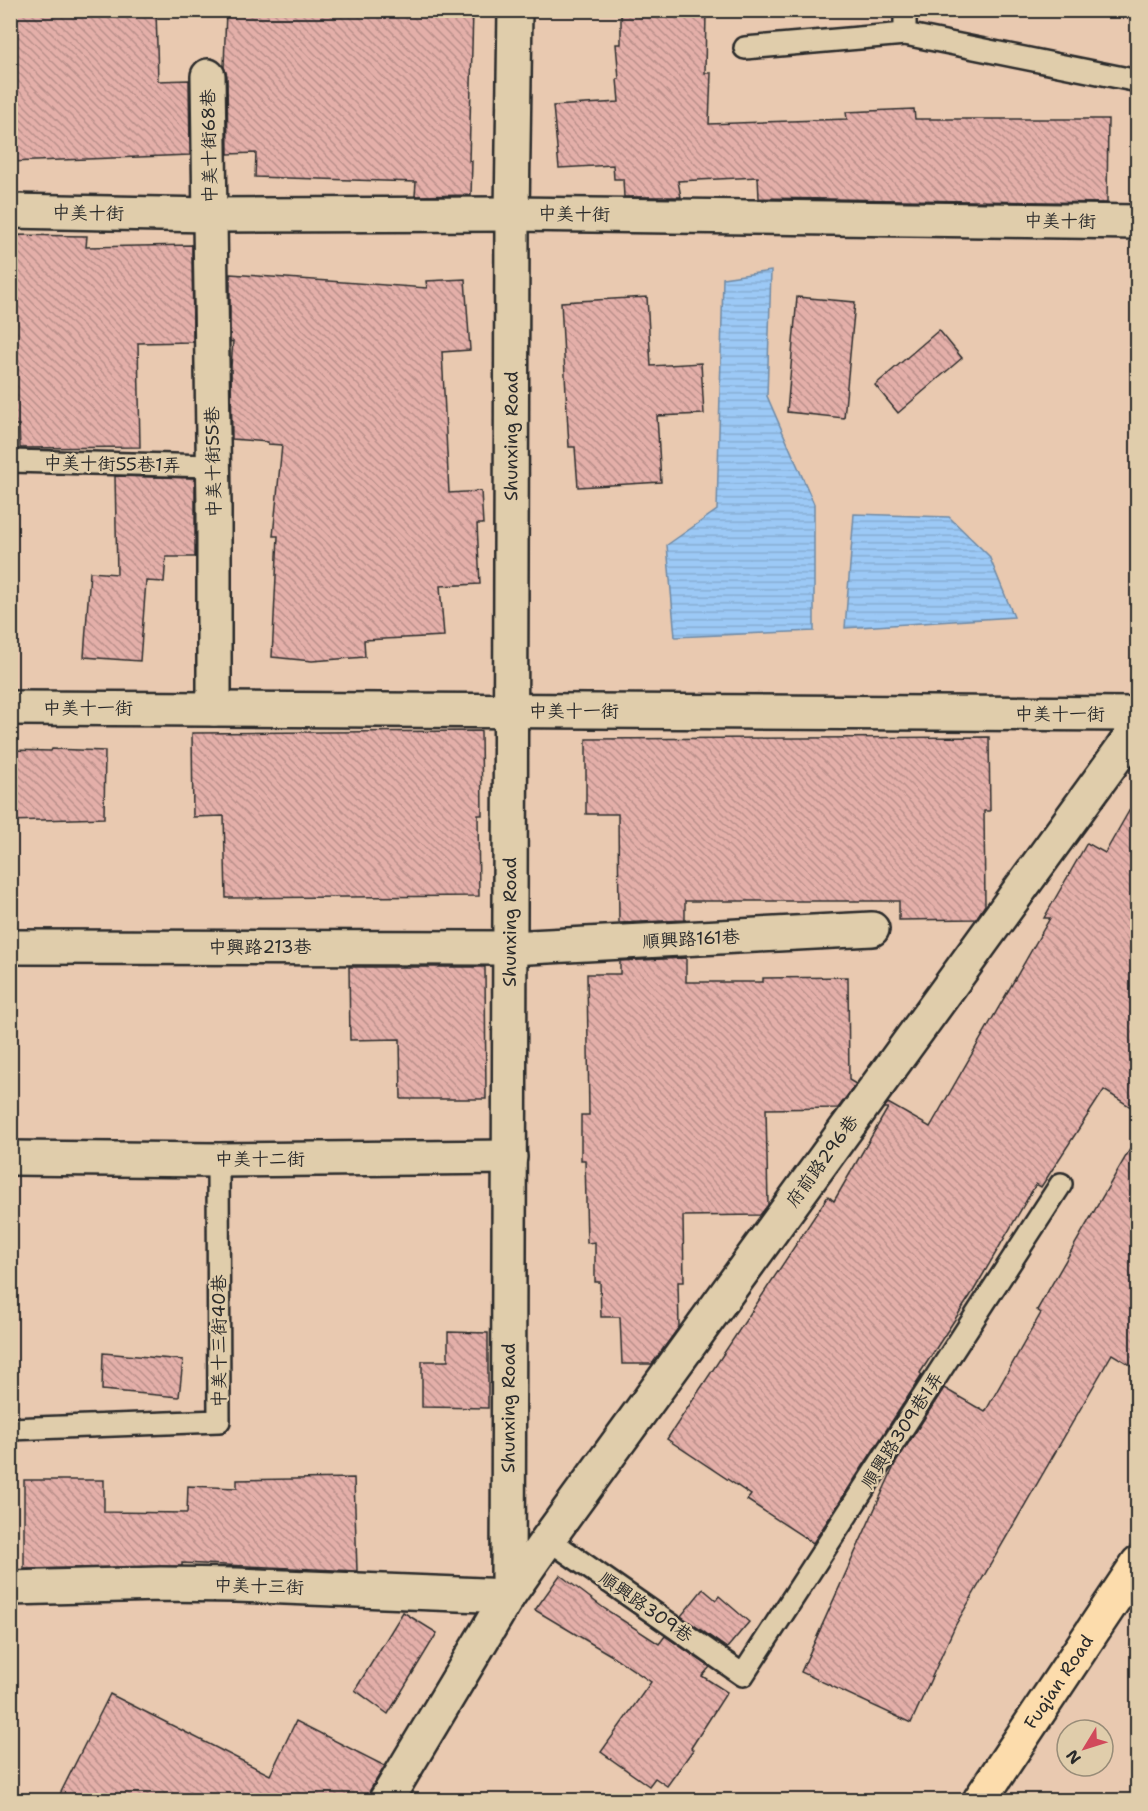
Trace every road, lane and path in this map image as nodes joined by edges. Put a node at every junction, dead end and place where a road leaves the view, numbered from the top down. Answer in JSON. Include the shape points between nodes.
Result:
{"nodes":[{"id":1,"x":515,"y":10,"type":"edge"},
{"id":2,"x":905,"y":10,"type":"edge"},
{"id":3,"x":905,"y":34,"type":"junction"},
{"id":4,"x":745,"y":48,"type":"dead end"},
{"id":5,"x":208,"y":76,"type":"dead end"},
{"id":6,"x":1137,"y":81,"type":"edge"},
{"id":7,"x":10,"y":211,"type":"edge"},
{"id":8,"x":512,"y":214,"type":"junction"},
{"id":9,"x":210,"y":215,"type":"junction"},
{"id":10,"x":1137,"y":222,"type":"edge"},
{"id":11,"x":10,"y":461,"type":"edge"},
{"id":12,"x":213,"y":466,"type":"junction"},
{"id":13,"x":10,"y":708,"type":"edge"},
{"id":14,"x":214,"y":709,"type":"junction"},
{"id":15,"x":511,"y":710,"type":"junction"},
{"id":16,"x":1137,"y":714,"type":"edge"},
{"id":17,"x":1137,"y":727,"type":"edge"},
{"id":18,"x":872,"y":929,"type":"dead end"},
{"id":19,"x":10,"y":947,"type":"edge"},
{"id":20,"x":510,"y":948,"type":"junction"},
{"id":21,"x":510,"y":1156,"type":"junction"},
{"id":22,"x":10,"y":1158,"type":"edge"},
{"id":23,"x":218,"y":1160,"type":"junction"},
{"id":24,"x":1061,"y":1184,"type":"dead end"},
{"id":25,"x":10,"y":1429,"type":"edge"},
{"id":26,"x":548,"y":1539,"type":"junction"},
{"id":27,"x":1137,"y":1563,"type":"edge"},
{"id":28,"x":10,"y":1588,"type":"edge"},
{"id":29,"x":508,"y":1596,"type":"junction"},
{"id":30,"x":743,"y":1675,"type":"joint"},
{"id":31,"x":386,"y":1800,"type":"edge"},
{"id":32,"x":980,"y":1800,"type":"edge"}],
"edges":[{"from":1,"to":8,"type":"street","name":"Shunxing Road"},
{"from":2,"to":3,"type":"lane"},
{"from":3,"to":4,"type":"lane"},
{"from":3,"to":6,"type":"lane"},
{"from":5,"to":9,"type":"street","name":"中美十街68巷"},
{"from":7,"to":9,"type":"street","name":"中美十街"},
{"from":8,"to":9,"type":"street","name":"中美十街"},
{"from":8,"to":10,"type":"street","name":"中美十街"},
{"from":8,"to":15,"type":"street","name":"Shunxing Road"},
{"from":9,"to":12,"type":"street","name":"中美十街55巷"},
{"from":11,"to":12,"type":"lane","name":"中美十街55巷1弄"},
{"from":12,"to":14,"type":"street","name":"中美十街55巷"},
{"from":13,"to":14,"type":"street","name":"中美十一街"},
{"from":14,"to":15,"type":"street","name":"中美十一街"},
{"from":15,"to":16,"type":"street","name":"中美十一街"},
{"from":15,"to":20,"type":"street","name":"Shunxing Road"},
{"from":17,"to":26,"type":"street","name":"府前路296巷"},
{"from":18,"to":20,"type":"street","name":"順興路161巷"},
{"from":19,"to":20,"type":"street","name":"中興路213巷"},
{"from":20,"to":21,"type":"street","name":"Shunxing Road"},
{"from":21,"to":23,"type":"street","name":"中美十二街"},
{"from":21,"to":29,"type":"street","name":"Shunxing Road"},
{"from":22,"to":23,"type":"street","name":"中美十二街"},
{"from":23,"to":25,"type":"lane","name":"中美十三街40巷","via":[[219,1421]]},
{"from":24,"to":30,"type":"lane","name":"順興路309巷1弄"},
{"from":26,"to":29,"type":"street","name":"府前路296巷"},
{"from":26,"to":30,"type":"lane","name":"順興路309巷"},
{"from":27,"to":32,"type":"main road","name":"Fuqian Road"},
{"from":28,"to":29,"type":"street","name":"中美十三街","via":[[236,1585]]},
{"from":29,"to":31,"type":"street"}]}
